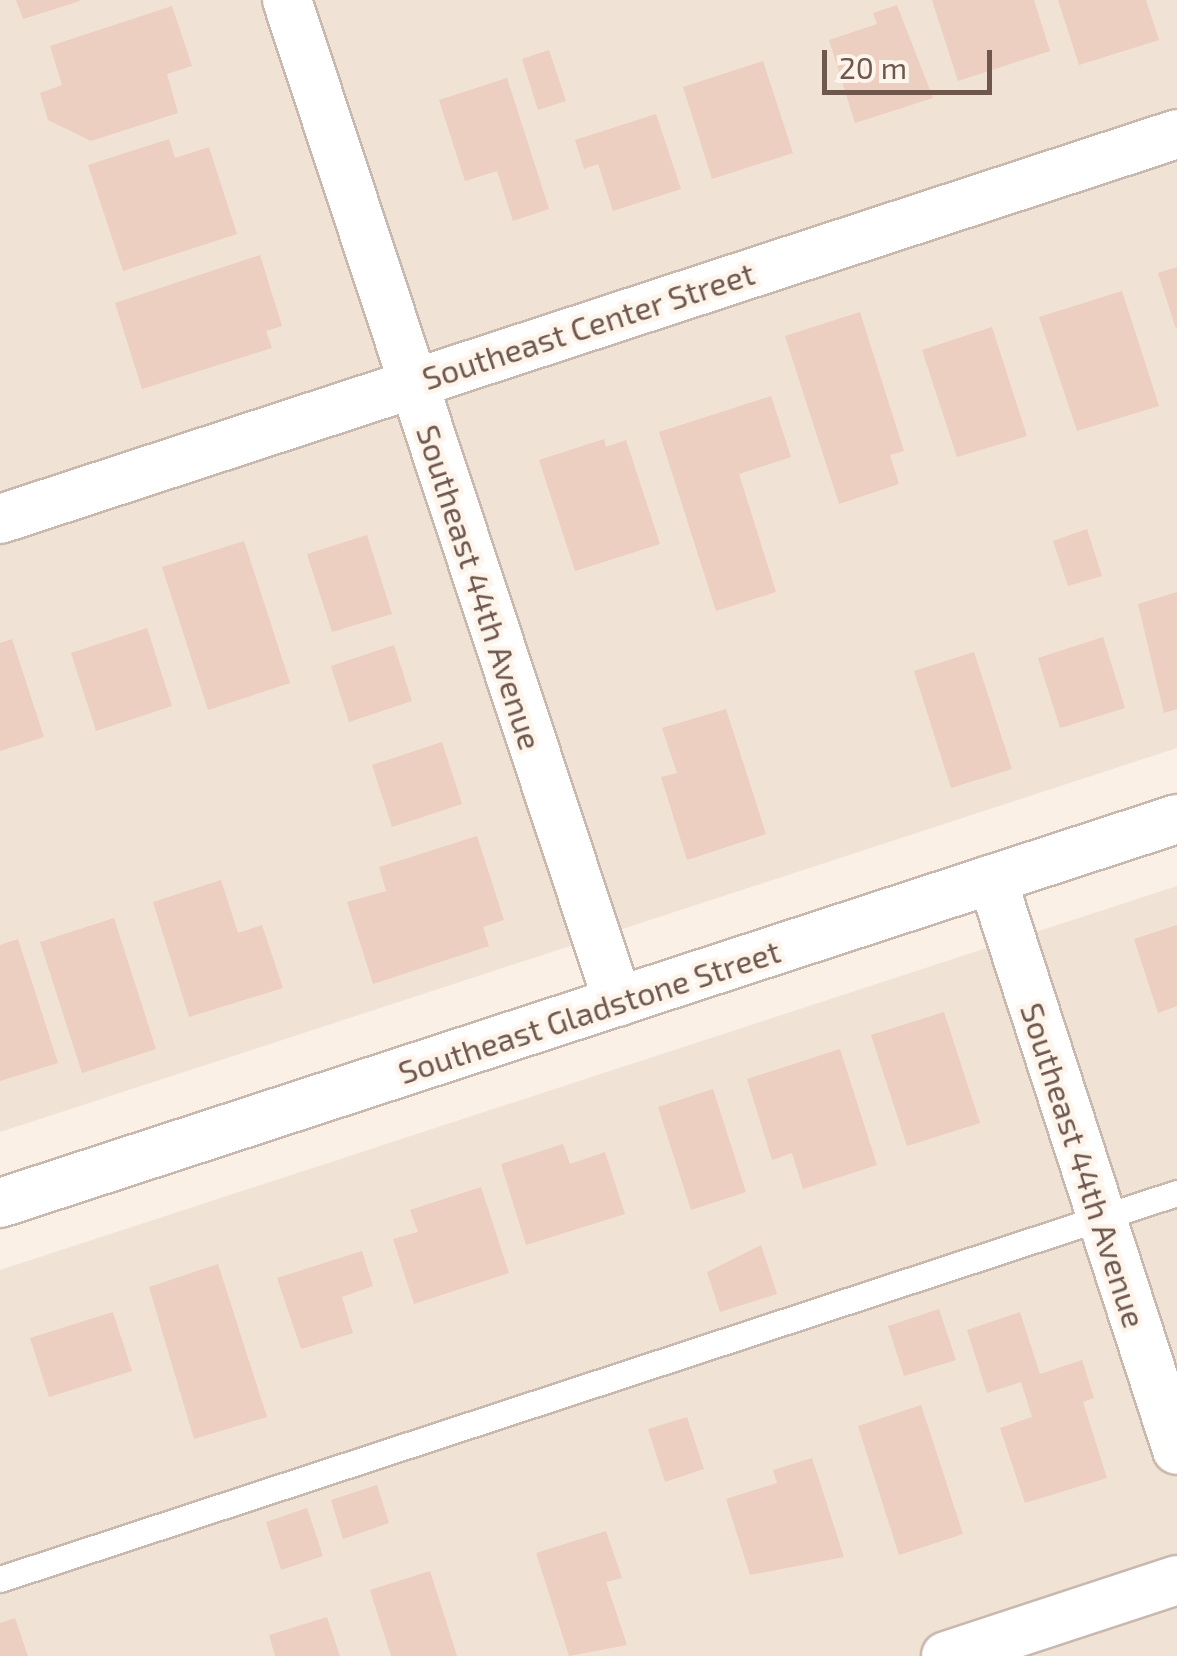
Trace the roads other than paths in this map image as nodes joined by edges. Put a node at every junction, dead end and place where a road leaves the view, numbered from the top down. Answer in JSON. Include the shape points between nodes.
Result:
{"nodes":[{"id":1,"x":288,"y":0,"type":"edge"},
{"id":2,"x":1177,"y":134,"type":"edge"},
{"id":3,"x":413,"y":381,"type":"junction"},
{"id":4,"x":0,"y":519,"type":"edge"},
{"id":5,"x":1177,"y":819,"type":"edge"},
{"id":6,"x":992,"y":879,"type":"junction"},
{"id":7,"x":618,"y":1002,"type":"junction"},
{"id":8,"x":1177,"y":1194,"type":"edge"},
{"id":9,"x":0,"y":1203,"type":"edge"},
{"id":10,"x":1101,"y":1218,"type":"junction"},
{"id":11,"x":1177,"y":1450,"type":"edge"},
{"id":12,"x":0,"y":1580,"type":"edge"},
{"id":13,"x":1177,"y":1580,"type":"edge"},
{"id":14,"x":946,"y":1656,"type":"edge"}],
"edges":[{"from":1,"to":3,"type":"street","name":"Southeast 44th Avenue"},
{"from":2,"to":3,"type":"street","name":"Southeast Center Street"},
{"from":3,"to":4,"type":"street","name":"Southeast Center Street"},
{"from":3,"to":7,"type":"street","name":"Southeast 44th Avenue"},
{"from":5,"to":6,"type":"street","name":"Southeast Gladstone Street"},
{"from":6,"to":7,"type":"street","name":"Southeast Gladstone Street"},
{"from":6,"to":10,"type":"street","name":"Southeast 44th Avenue"},
{"from":7,"to":9,"type":"street","name":"Southeast Gladstone Street"},
{"from":8,"to":10,"type":"lane"},
{"from":10,"to":11,"type":"street","name":"Southeast 44th Avenue"},
{"from":10,"to":12,"type":"lane"},
{"from":13,"to":14,"type":"street"}]}
